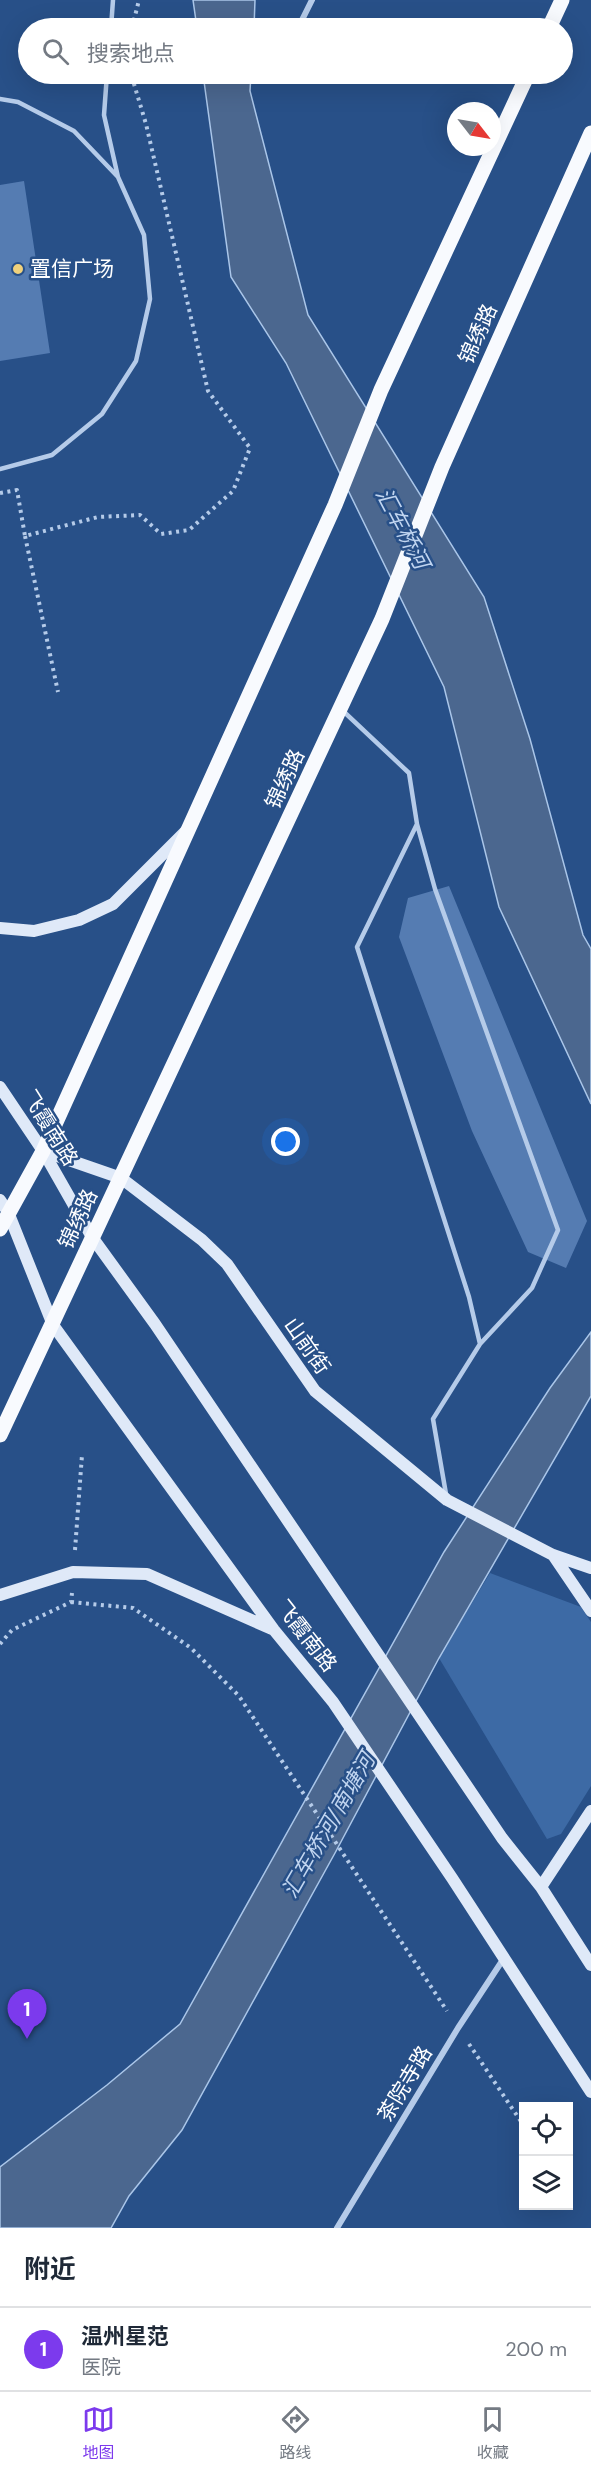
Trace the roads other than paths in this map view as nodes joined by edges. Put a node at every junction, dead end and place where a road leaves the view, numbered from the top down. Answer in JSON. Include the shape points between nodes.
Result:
{"nodes":[{"id":1,"x":113,"y":0,"type":"edge"},
{"id":2,"x":312,"y":0,"type":"edge"},
{"id":3,"x":562,"y":0,"type":"edge"},
{"id":4,"x":112,"y":18,"type":"edge"},
{"id":5,"x":303,"y":18,"type":"edge"},
{"id":6,"x":554,"y":18,"type":"edge"},
{"id":7,"x":106,"y":84,"type":"edge"},
{"id":8,"x":523,"y":84,"type":"edge"},
{"id":9,"x":0,"y":99,"type":"edge"},
{"id":10,"x":591,"y":133,"type":"edge"},
{"id":11,"x":118,"y":177,"type":"junction"},
{"id":12,"x":0,"y":469,"type":"edge"},
{"id":13,"x":340,"y":709,"type":"junction"},
{"id":14,"x":417,"y":824,"type":"junction"},
{"id":15,"x":189,"y":828,"type":"junction"},
{"id":16,"x":0,"y":928,"type":"edge"},
{"id":17,"x":0,"y":1086,"type":"edge"},
{"id":18,"x":43,"y":1151,"type":"junction"},
{"id":19,"x":121,"y":1178,"type":"junction"},
{"id":20,"x":4,"y":1206,"type":"edge"},
{"id":21,"x":0,"y":1229,"type":"edge"},
{"id":22,"x":92,"y":1237,"type":"junction"},
{"id":23,"x":53,"y":1325,"type":"junction"},
{"id":24,"x":480,"y":1344,"type":"junction"},
{"id":25,"x":0,"y":1435,"type":"edge"},
{"id":26,"x":447,"y":1500,"type":"junction"},
{"id":27,"x":548,"y":1552,"type":"junction"},
{"id":28,"x":591,"y":1568,"type":"edge"},
{"id":29,"x":0,"y":1595,"type":"edge"},
{"id":30,"x":591,"y":1611,"type":"edge"},
{"id":31,"x":274,"y":1630,"type":"junction"},
{"id":32,"x":591,"y":1811,"type":"edge"},
{"id":33,"x":541,"y":1887,"type":"junction"},
{"id":34,"x":504,"y":1958,"type":"junction"},
{"id":35,"x":591,"y":1965,"type":"edge"},
{"id":36,"x":591,"y":2092,"type":"edge"},
{"id":37,"x":337,"y":2228,"type":"edge"}],
"edges":[{"from":1,"to":4,"type":"lane"},
{"from":2,"to":5,"type":"street"},
{"from":3,"to":6,"type":"main road"},
{"from":7,"to":11,"type":"lane","via":[[104,115]]},
{"from":8,"to":15,"type":"main road","via":[[381,390],[335,505]]},
{"from":9,"to":11,"type":"lane","via":[[18,102],[74,131]]},
{"from":10,"to":13,"type":"main road","name":"锦绣路","via":[[442,467],[382,619]]},
{"from":11,"to":12,"type":"lane","via":[[144,235],[150,299],[136,361],[102,414],[52,455]]},
{"from":13,"to":14,"type":"lane","via":[[410,773]]},
{"from":13,"to":19,"type":"main road","name":"锦绣路"},
{"from":14,"to":24,"type":"lane","via":[[357,947],[469,1297]]},
{"from":14,"to":24,"type":"lane","via":[[435,890],[558,1230],[532,1288]]},
{"from":15,"to":16,"type":"main road","via":[[113,904],[79,920],[34,931]]},
{"from":15,"to":18,"type":"main road"},
{"from":17,"to":18,"type":"main road","name":"飞霞南路"},
{"from":18,"to":19,"type":"main road","name":"山前街"},
{"from":18,"to":20,"type":"main road"},
{"from":18,"to":22,"type":"main road","name":"飞霞南路"},
{"from":19,"to":22,"type":"main road","name":"锦绣路"},
{"from":19,"to":26,"type":"main road","name":"山前街","via":[[227,1264],[315,1391]]},
{"from":20,"to":21,"type":"main road"},
{"from":20,"to":23,"type":"main road","name":"飞霞南路"},
{"from":22,"to":23,"type":"main road","name":"锦绣路"},
{"from":22,"to":33,"type":"main road","name":"飞霞南路","via":[[162,1334],[502,1838]]},
{"from":23,"to":25,"type":"main road","name":"锦绣路"},
{"from":23,"to":31,"type":"main road","name":"飞霞南路"},
{"from":24,"to":26,"type":"lane","via":[[433,1419]]},
{"from":26,"to":27,"type":"main road","name":"山前街"},
{"from":27,"to":28,"type":"main road","name":"山前街"},
{"from":27,"to":30,"type":"main road","name":"山前街"},
{"from":29,"to":31,"type":"main road","via":[[73,1572],[147,1574]]},
{"from":31,"to":34,"type":"main road","name":"飞霞南路","via":[[333,1702]]},
{"from":32,"to":33,"type":"main road"},
{"from":33,"to":35,"type":"main road","name":"飞霞南路"},
{"from":34,"to":36,"type":"main road","name":"飞霞南路"},
{"from":34,"to":37,"type":"street","name":"茶院寺路"}]}
